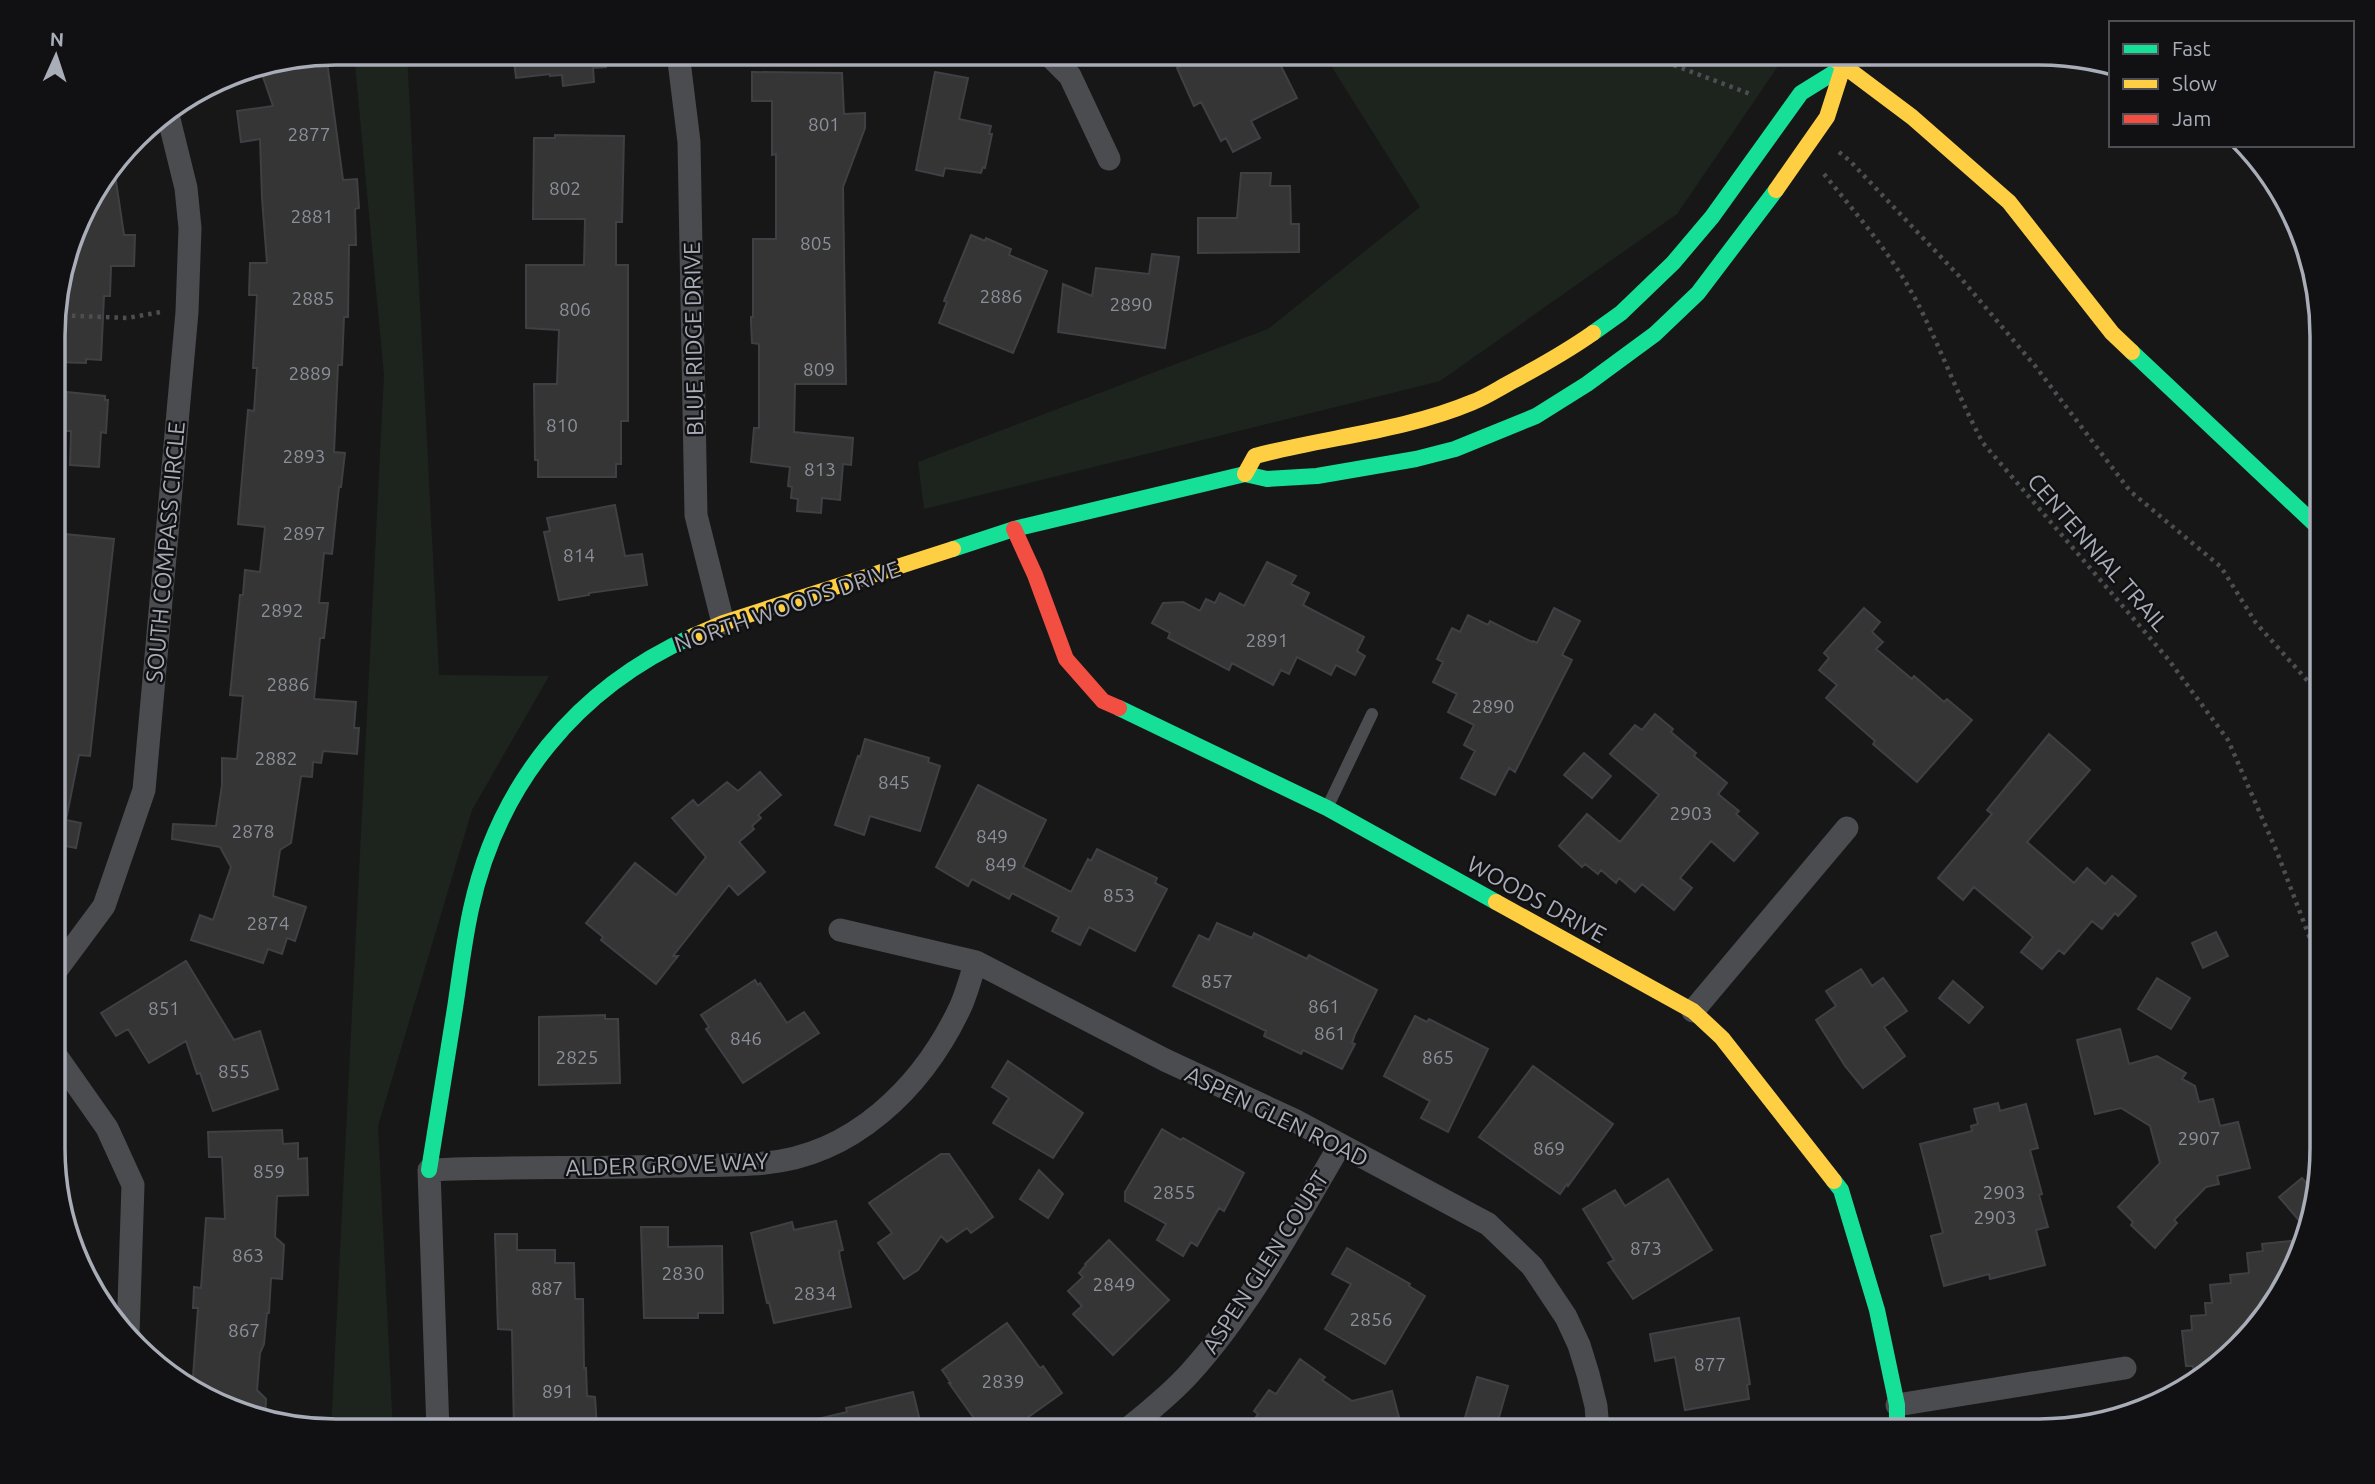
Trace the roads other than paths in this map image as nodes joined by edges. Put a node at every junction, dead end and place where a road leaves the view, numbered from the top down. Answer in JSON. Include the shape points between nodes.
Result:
{"nodes":[{"id":1,"x":680,"y":65,"type":"edge"},
{"id":2,"x":1059,"y":65,"type":"edge"},
{"id":3,"x":1831,"y":65,"type":"edge"},
{"id":4,"x":1838,"y":65,"type":"edge"},
{"id":5,"x":1850,"y":65,"type":"edge"},
{"id":6,"x":170,"y":122,"type":"edge"},
{"id":7,"x":1109,"y":159,"type":"dead end"},
{"id":8,"x":1245,"y":474,"type":"junction"},
{"id":9,"x":2310,"y":520,"type":"edge"},
{"id":10,"x":1014,"y":529,"type":"junction"},
{"id":11,"x":723,"y":623,"type":"junction"},
{"id":12,"x":1372,"y":715,"type":"dead end"},
{"id":13,"x":1327,"y":808,"type":"junction"},
{"id":14,"x":1847,"y":828,"type":"dead end"},
{"id":15,"x":840,"y":930,"type":"dead end"},
{"id":16,"x":65,"y":959,"type":"edge"},
{"id":17,"x":975,"y":962,"type":"junction"},
{"id":18,"x":1693,"y":1011,"type":"junction"},
{"id":19,"x":65,"y":1068,"type":"edge"},
{"id":20,"x":1340,"y":1145,"type":"junction"},
{"id":21,"x":429,"y":1170,"type":"junction"},
{"id":22,"x":128,"y":1322,"type":"edge"},
{"id":23,"x":2124,"y":1368,"type":"dead end"},
{"id":24,"x":1897,"y":1405,"type":"junction"},
{"id":25,"x":438,"y":1419,"type":"edge"},
{"id":26,"x":1140,"y":1419,"type":"edge"},
{"id":27,"x":1597,"y":1419,"type":"edge"},
{"id":28,"x":1897,"y":1419,"type":"edge"}],
"edges":[{"from":1,"to":11,"type":"street","name":"BLUE RIDGE DRIVE","via":[[689,142],[696,515]]},
{"from":2,"to":7,"type":"street","via":[[1070,76]]},
{"from":3,"to":8,"type":"street","name":"NORTH WOODS DRIVE","via":[[1801,93],[1673,263],[1621,313],[1563,354],[1474,402],[1395,426],[1255,456]]},
{"from":4,"to":8,"type":"street","name":"NORTH WOODS DRIVE","via":[[1827,117],[1698,293],[1655,334],[1587,384],[1536,416],[1455,449],[1317,475],[1267,480]]},
{"from":5,"to":9,"type":"street","via":[[2009,202],[2112,333]]},
{"from":6,"to":16,"type":"street","name":"SOUTH COMPASS CIRCLE","via":[[190,228],[187,312],[144,790],[104,906]]},
{"from":8,"to":10,"type":"street","name":"NORTH WOODS DRIVE"},
{"from":10,"to":11,"type":"street","name":"NORTH WOODS DRIVE"},
{"from":10,"to":13,"type":"street","name":"WOODS DRIVE","via":[[1066,659],[1103,701]]},
{"from":11,"to":21,"type":"street","name":"NORTH WOODS DRIVE","via":[[674,643],[587,702],[534,761],[513,795],[485,856],[471,908]]},
{"from":12,"to":13,"type":"lane"},
{"from":13,"to":18,"type":"street","name":"WOODS DRIVE"},
{"from":14,"to":18,"type":"street"},
{"from":15,"to":17,"type":"street","name":"ASPEN GLEN ROAD"},
{"from":17,"to":20,"type":"street","name":"ASPEN GLEN ROAD"},
{"from":17,"to":21,"type":"street","name":"ALDER GROVE WAY","via":[[959,1010],[908,1088],[866,1124],[818,1149],[766,1163]]},
{"from":18,"to":24,"type":"street","name":"WOODS DRIVE","via":[[1722,1038],[1841,1190],[1877,1310]]},
{"from":19,"to":22,"type":"street","via":[[107,1128],[134,1185]]},
{"from":20,"to":26,"type":"street","name":"ASPEN GLEN COURT","via":[[1216,1342]]},
{"from":20,"to":27,"type":"street","name":"ASPEN GLEN ROAD","via":[[1488,1224],[1532,1266],[1579,1345]]},
{"from":21,"to":25,"type":"street"},
{"from":23,"to":24,"type":"street"},
{"from":24,"to":28,"type":"street","name":"WOODS DRIVE"}]}
